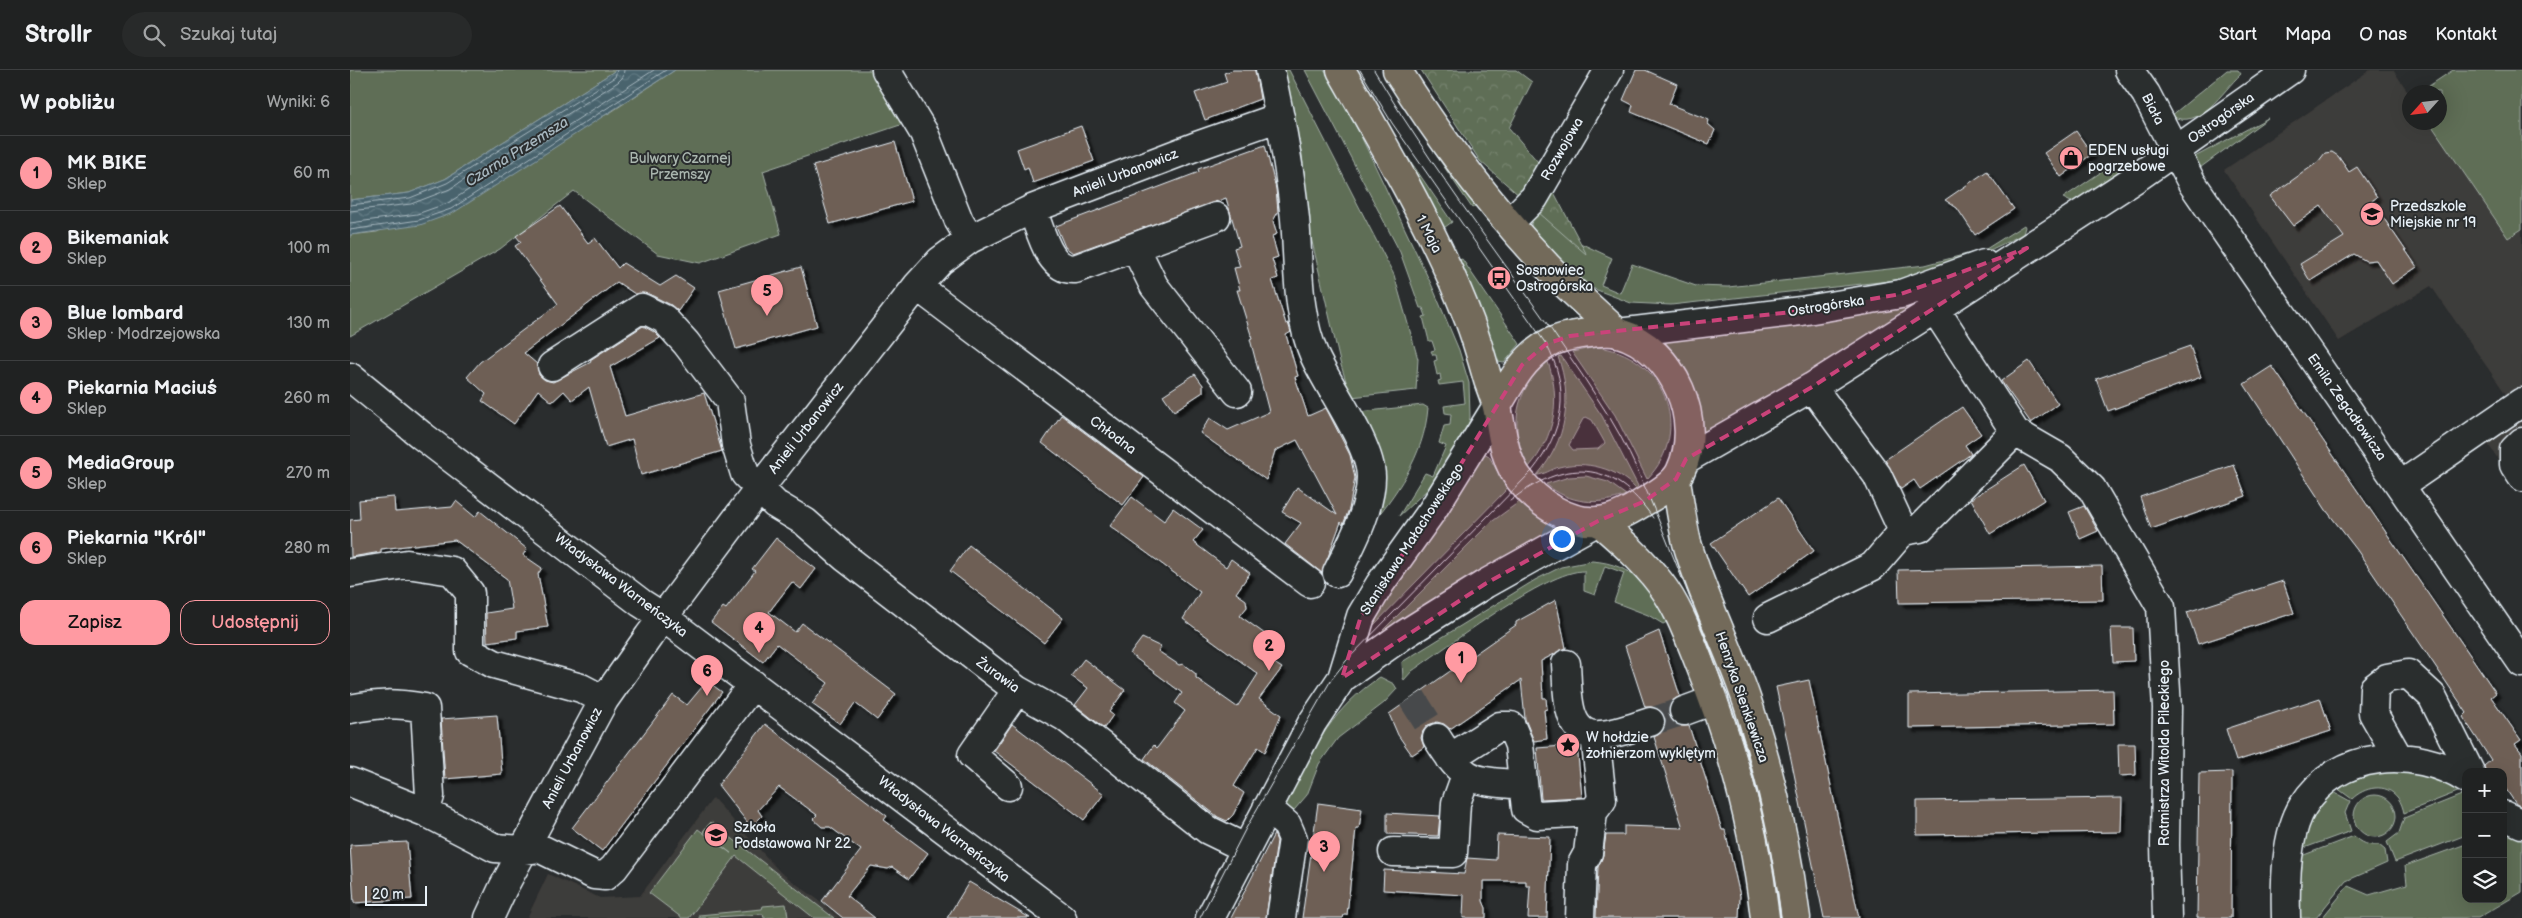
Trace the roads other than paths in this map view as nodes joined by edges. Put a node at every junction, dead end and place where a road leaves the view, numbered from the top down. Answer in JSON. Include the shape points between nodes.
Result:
{"nodes":[{"id":1,"x":886,"y":70,"type":"edge"},
{"id":2,"x":1270,"y":70,"type":"edge"},
{"id":3,"x":1341,"y":70,"type":"edge"},
{"id":4,"x":1397,"y":70,"type":"edge"},
{"id":5,"x":1609,"y":70,"type":"edge"},
{"id":6,"x":2290,"y":70,"type":"edge"},
{"id":7,"x":2134,"y":71,"type":"edge"},
{"id":8,"x":1280,"y":117,"type":"junction"},
{"id":9,"x":2174,"y":151,"type":"junction"},
{"id":10,"x":1032,"y":209,"type":"junction"},
{"id":11,"x":1216,"y":217,"type":"dead end"},
{"id":12,"x":1509,"y":223,"type":"junction"},
{"id":13,"x":970,"y":239,"type":"junction"},
{"id":14,"x":1135,"y":247,"type":"junction"},
{"id":15,"x":2027,"y":248,"type":"junction"},
{"id":16,"x":917,"y":286,"type":"junction"},
{"id":17,"x":1935,"y":309,"type":"junction"},
{"id":18,"x":1618,"y":333,"type":"junction"},
{"id":19,"x":552,"y":366,"type":"dead end"},
{"id":20,"x":350,"y":377,"type":"edge"},
{"id":21,"x":1812,"y":387,"type":"junction"},
{"id":22,"x":1237,"y":392,"type":"dead end"},
{"id":23,"x":2522,"y":402,"type":"edge"},
{"id":24,"x":1497,"y":406,"type":"junction"},
{"id":25,"x":2015,"y":432,"type":"junction"},
{"id":26,"x":2522,"y":442,"type":"edge"},
{"id":27,"x":1681,"y":469,"type":"junction"},
{"id":28,"x":2522,"y":477,"type":"edge"},
{"id":29,"x":2401,"y":485,"type":"junction"},
{"id":30,"x":759,"y":489,"type":"junction"},
{"id":31,"x":1598,"y":521,"type":"junction"},
{"id":32,"x":1903,"y":531,"type":"junction"},
{"id":33,"x":350,"y":573,"type":"edge"},
{"id":34,"x":1337,"y":573,"type":"dead end"},
{"id":35,"x":1310,"y":583,"type":"dead end"},
{"id":36,"x":664,"y":616,"type":"junction"},
{"id":37,"x":1768,"y":618,"type":"dead end"},
{"id":38,"x":2522,"y":663,"type":"edge"},
{"id":39,"x":1566,"y":664,"type":"dead end"},
{"id":40,"x":1342,"y":678,"type":"junction"},
{"id":41,"x":753,"y":684,"type":"junction"},
{"id":42,"x":1017,"y":690,"type":"junction"},
{"id":43,"x":604,"y":700,"type":"junction"},
{"id":44,"x":1714,"y":700,"type":"junction"},
{"id":45,"x":350,"y":709,"type":"edge"},
{"id":46,"x":1684,"y":710,"type":"tunnel mouth"},
{"id":47,"x":1650,"y":722,"type":"tunnel mouth"},
{"id":48,"x":1595,"y":735,"type":"junction"},
{"id":49,"x":1451,"y":757,"type":"junction"},
{"id":50,"x":2398,"y":757,"type":"junction"},
{"id":51,"x":2468,"y":768,"type":"edge"},
{"id":52,"x":2462,"y":777,"type":"edge"},
{"id":53,"x":350,"y":782,"type":"edge"},
{"id":54,"x":1523,"y":785,"type":"junction"},
{"id":55,"x":1008,"y":786,"type":"dead end"},
{"id":56,"x":1267,"y":808,"type":"junction"},
{"id":57,"x":424,"y":812,"type":"junction"},
{"id":58,"x":1594,"y":812,"type":"junction"},
{"id":59,"x":2507,"y":817,"type":"edge"},
{"id":60,"x":2522,"y":824,"type":"edge"},
{"id":61,"x":1245,"y":848,"type":"junction"},
{"id":62,"x":523,"y":850,"type":"junction"},
{"id":63,"x":1393,"y":852,"type":"dead end"},
{"id":64,"x":489,"y":918,"type":"edge"},
{"id":65,"x":1062,"y":918,"type":"edge"},
{"id":66,"x":1210,"y":918,"type":"edge"},
{"id":67,"x":1281,"y":918,"type":"edge"},
{"id":68,"x":1580,"y":918,"type":"edge"},
{"id":69,"x":1765,"y":918,"type":"edge"},
{"id":70,"x":1796,"y":918,"type":"edge"},
{"id":71,"x":2167,"y":918,"type":"edge"},
{"id":72,"x":2286,"y":918,"type":"edge"}],
"edges":[{"from":1,"to":13,"type":"street","via":[[924,133],[959,221]]},
{"from":2,"to":8,"type":"street"},
{"from":3,"to":24,"type":"main road","name":"1 Maja","via":[[1449,273],[1478,341]]},
{"from":4,"to":12,"type":"main road","via":[[1447,144]]},
{"from":5,"to":12,"type":"street","name":"Rozwojowa","via":[[1534,198]]},
{"from":6,"to":9,"type":"street","name":"Ostrogórska"},
{"from":7,"to":9,"type":"street","name":"Biała"},
{"from":8,"to":10,"type":"street","name":"Anieli Urbanowicz"},
{"from":8,"to":34,"type":"street","via":[[1288,156],[1299,293],[1306,332],[1343,406],[1368,462],[1371,477],[1356,537]]},
{"from":9,"to":15,"type":"street","name":"Ostrogórska"},
{"from":9,"to":29,"type":"street","name":"Emila Zegadłowicza","via":[[2192,183]]},
{"from":10,"to":13,"type":"street","name":"Anieli Urbanowicz"},
{"from":10,"to":14,"type":"street","via":[[1054,262],[1067,270]]},
{"from":11,"to":14,"type":"street"},
{"from":12,"to":18,"type":"main road","via":[[1549,268]]},
{"from":13,"to":16,"type":"street","name":"Anieli Urbanowicz","via":[[940,261]]},
{"from":14,"to":22,"type":"street","via":[[1154,286]]},
{"from":15,"to":17,"type":"street","name":"Ostrogórska"},
{"from":15,"to":18,"type":"street","name":"Ostrogórska","via":[[1901,294],[1801,311]]},
{"from":16,"to":30,"type":"street","name":"Anieli Urbanowicz"},
{"from":16,"to":35,"type":"street","name":"Chłodna"},
{"from":17,"to":21,"type":"street","name":"Ostrogórska"},
{"from":17,"to":25,"type":"street","name":"Rotmistrza Witolda Pileckiego"},
{"from":18,"to":24,"type":"main road","via":[[1570,336],[1546,344],[1522,366]]},
{"from":18,"to":27,"type":"main road","name":"Henryka Sienkiewicza","via":[[1652,352],[1675,381],[1688,419]]},
{"from":19,"to":30,"type":"street","name":"Żurawia","via":[[642,308],[664,319],[730,401],[736,445],[746,474]]},
{"from":20,"to":36,"type":"street","name":"Władysława Warneńczyka","via":[[640,603]]},
{"from":21,"to":27,"type":"street","name":"Ostrogórska"},
{"from":21,"to":32,"type":"street","via":[[1877,475]]},
{"from":23,"to":29,"type":"street"},
{"from":24,"to":31,"type":"main road","name":"1 Maja","via":[[1510,466],[1531,493],[1562,514]]},
{"from":24,"to":40,"type":"street","name":"Stanisława Małachowskiego","via":[[1432,511],[1361,616]]},
{"from":25,"to":32,"type":"street","via":[[1920,528]]},
{"from":25,"to":71,"type":"street","name":"Rotmistrza Witolda Pileckiego","via":[[2060,458],[2092,489],[2161,606],[2167,708]]},
{"from":26,"to":28,"type":"street","via":[[2514,450],[2514,465]]},
{"from":27,"to":31,"type":"main road","via":[[1633,509]]},
{"from":27,"to":70,"type":"main road","name":"Henryka Sienkiewicza","via":[[1682,517],[1692,559],[1737,672],[1764,758]]},
{"from":29,"to":38,"type":"street","name":"Emila Zegadłowicza"},
{"from":30,"to":36,"type":"street","name":"Anieli Urbanowicz"},
{"from":30,"to":42,"type":"street","name":"Żurawia"},
{"from":31,"to":40,"type":"street","name":"Stanisława Małachowskiego","via":[[1485,584]]},
{"from":31,"to":44,"type":"main road","name":"Henryka Sienkiewicza","via":[[1661,583],[1683,624]]},
{"from":32,"to":37,"type":"street","via":[[1873,566]]},
{"from":33,"to":43,"type":"street","via":[[407,564],[452,571],[470,593],[470,651],[494,664],[581,688]]},
{"from":36,"to":41,"type":"street","name":"Władysława Warneńczyka"},
{"from":36,"to":43,"type":"street","name":"Anieli Urbanowicz"},
{"from":39,"to":48,"type":"street","via":[[1571,714],[1576,726],[1586,734]]},
{"from":40,"to":56,"type":"street","name":"Stanisława Małachowskiego","via":[[1312,723]]},
{"from":41,"to":62,"type":"street","via":[[605,876],[594,875],[539,848]]},
{"from":41,"to":65,"type":"street","name":"Władysława Warneńczyka"},
{"from":42,"to":55,"type":"street","via":[[972,755]]},
{"from":42,"to":61,"type":"street","name":"Żurawia","via":[[1065,717],[1208,830]]},
{"from":43,"to":62,"type":"street","name":"Anieli Urbanowicz"},
{"from":44,"to":46,"type":"street"},
{"from":44,"to":69,"type":"main road","name":"Henryka Sienkiewicza","via":[[1749,824]]},
{"from":45,"to":57,"type":"street","via":[[378,703],[425,708],[430,796]]},
{"from":47,"to":48,"type":"street"},
{"from":48,"to":58,"type":"street","via":[[1602,800]]},
{"from":49,"to":54,"type":"street","via":[[1472,780]]},
{"from":49,"to":54,"type":"street","via":[[1500,726],[1511,726],[1519,745]]},
{"from":49,"to":63,"type":"street","via":[[1456,803],[1454,854]]},
{"from":50,"to":51,"type":"street","via":[[2373,712],[2374,688],[2388,678],[2408,674],[2432,696]]},
{"from":50,"to":52,"type":"street","via":[[2426,761]]},
{"from":50,"to":72,"type":"street","via":[[2339,771],[2303,806],[2284,874]]},
{"from":53,"to":57,"type":"street"},
{"from":54,"to":58,"type":"street","via":[[1526,808],[1537,815]]},
{"from":56,"to":61,"type":"street","name":"Stanisława Małachowskiego"},
{"from":56,"to":67,"type":"street","via":[[1287,825],[1293,839]]},
{"from":57,"to":62,"type":"street","via":[[495,848]]},
{"from":58,"to":68,"type":"street","via":[[1588,853],[1582,864]]},
{"from":59,"to":60,"type":"street"},
{"from":61,"to":66,"type":"street","name":"Stanisława Małachowskiego"},
{"from":62,"to":64,"type":"street","name":"Anieli Urbanowicz"}]}
